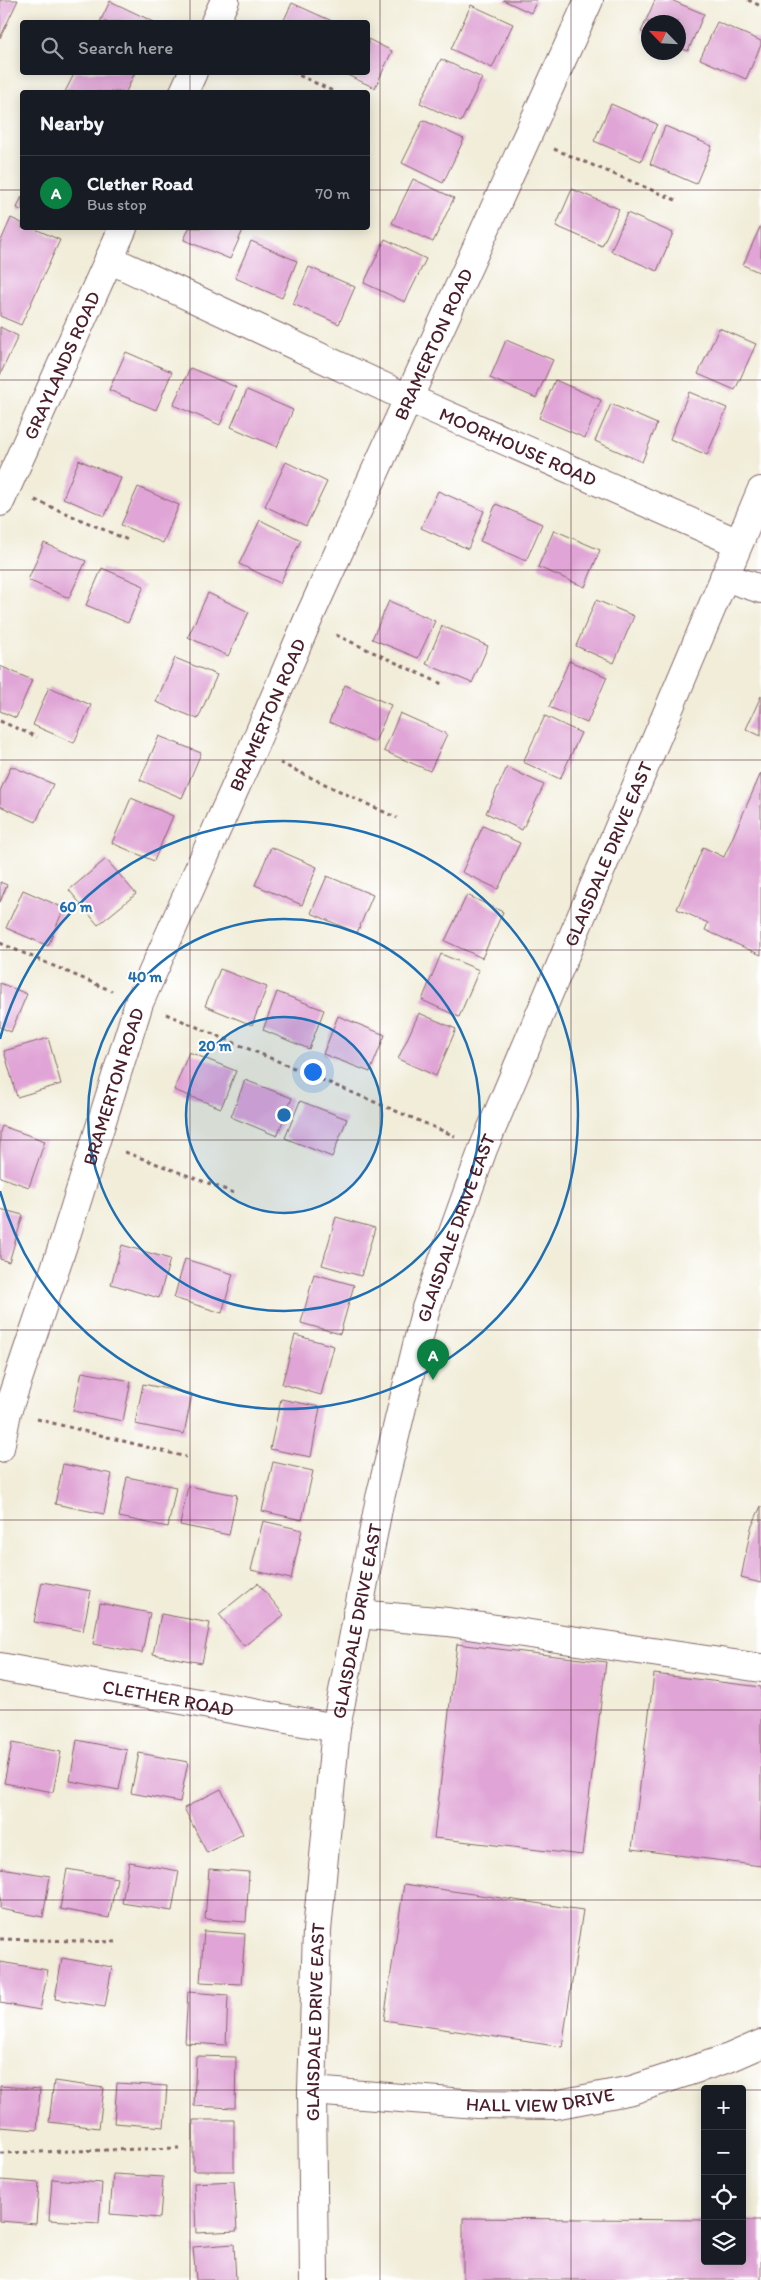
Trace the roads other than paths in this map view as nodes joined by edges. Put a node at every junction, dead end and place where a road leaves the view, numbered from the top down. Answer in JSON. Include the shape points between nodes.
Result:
{"nodes":[{"id":1,"x":225,"y":0,"type":"edge"},
{"id":2,"x":589,"y":0,"type":"edge"},
{"id":3,"x":216,"y":20,"type":"edge"},
{"id":4,"x":192,"y":75,"type":"edge"},
{"id":5,"x":185,"y":90,"type":"edge"},
{"id":6,"x":122,"y":230,"type":"edge"},
{"id":7,"x":109,"y":259,"type":"junction"},
{"id":8,"x":408,"y":398,"type":"junction"},
{"id":9,"x":761,"y":491,"type":"edge"},
{"id":10,"x":3,"y":495,"type":"edge"},
{"id":11,"x":738,"y":544,"type":"junction"},
{"id":12,"x":724,"y":577,"type":"junction"},
{"id":13,"x":761,"y":589,"type":"edge"},
{"id":14,"x":0,"y":1448,"type":"edge"},
{"id":15,"x":358,"y":1614,"type":"junction"},
{"id":16,"x":0,"y":1667,"type":"edge"},
{"id":17,"x":761,"y":1668,"type":"edge"},
{"id":18,"x":336,"y":1728,"type":"junction"},
{"id":19,"x":761,"y":2044,"type":"edge"},
{"id":20,"x":312,"y":2091,"type":"junction"},
{"id":21,"x":314,"y":2280,"type":"edge"}],
"edges":[{"from":1,"to":3,"type":"street"},
{"from":2,"to":8,"type":"street","name":"BRAMERTON ROAD"},
{"from":4,"to":5,"type":"street"},
{"from":6,"to":7,"type":"street","name":"GRAYLANDS ROAD"},
{"from":7,"to":8,"type":"street","name":"MOORHOUSE ROAD"},
{"from":7,"to":10,"type":"street","name":"GRAYLANDS ROAD"},
{"from":8,"to":11,"type":"street","name":"MOORHOUSE ROAD"},
{"from":8,"to":14,"type":"street","name":"BRAMERTON ROAD","via":[[139,1002],[7,1412]]},
{"from":9,"to":11,"type":"street","name":"GLAISDALE DRIVE EAST"},
{"from":11,"to":12,"type":"street","name":"GLAISDALE DRIVE EAST"},
{"from":12,"to":13,"type":"street"},
{"from":12,"to":15,"type":"street","name":"GLAISDALE DRIVE EAST","via":[[483,1149],[426,1308],[380,1498]]},
{"from":15,"to":17,"type":"street","via":[[448,1622]]},
{"from":15,"to":18,"type":"street","name":"GLAISDALE DRIVE EAST"},
{"from":16,"to":18,"type":"street","name":"CLETHER ROAD"},
{"from":18,"to":20,"type":"street","name":"GLAISDALE DRIVE EAST","via":[[317,1931]]},
{"from":19,"to":20,"type":"street","name":"HALL VIEW DRIVE","via":[[632,2090],[554,2105],[477,2104]]},
{"from":20,"to":21,"type":"street","name":"GLAISDALE DRIVE EAST"}]}
